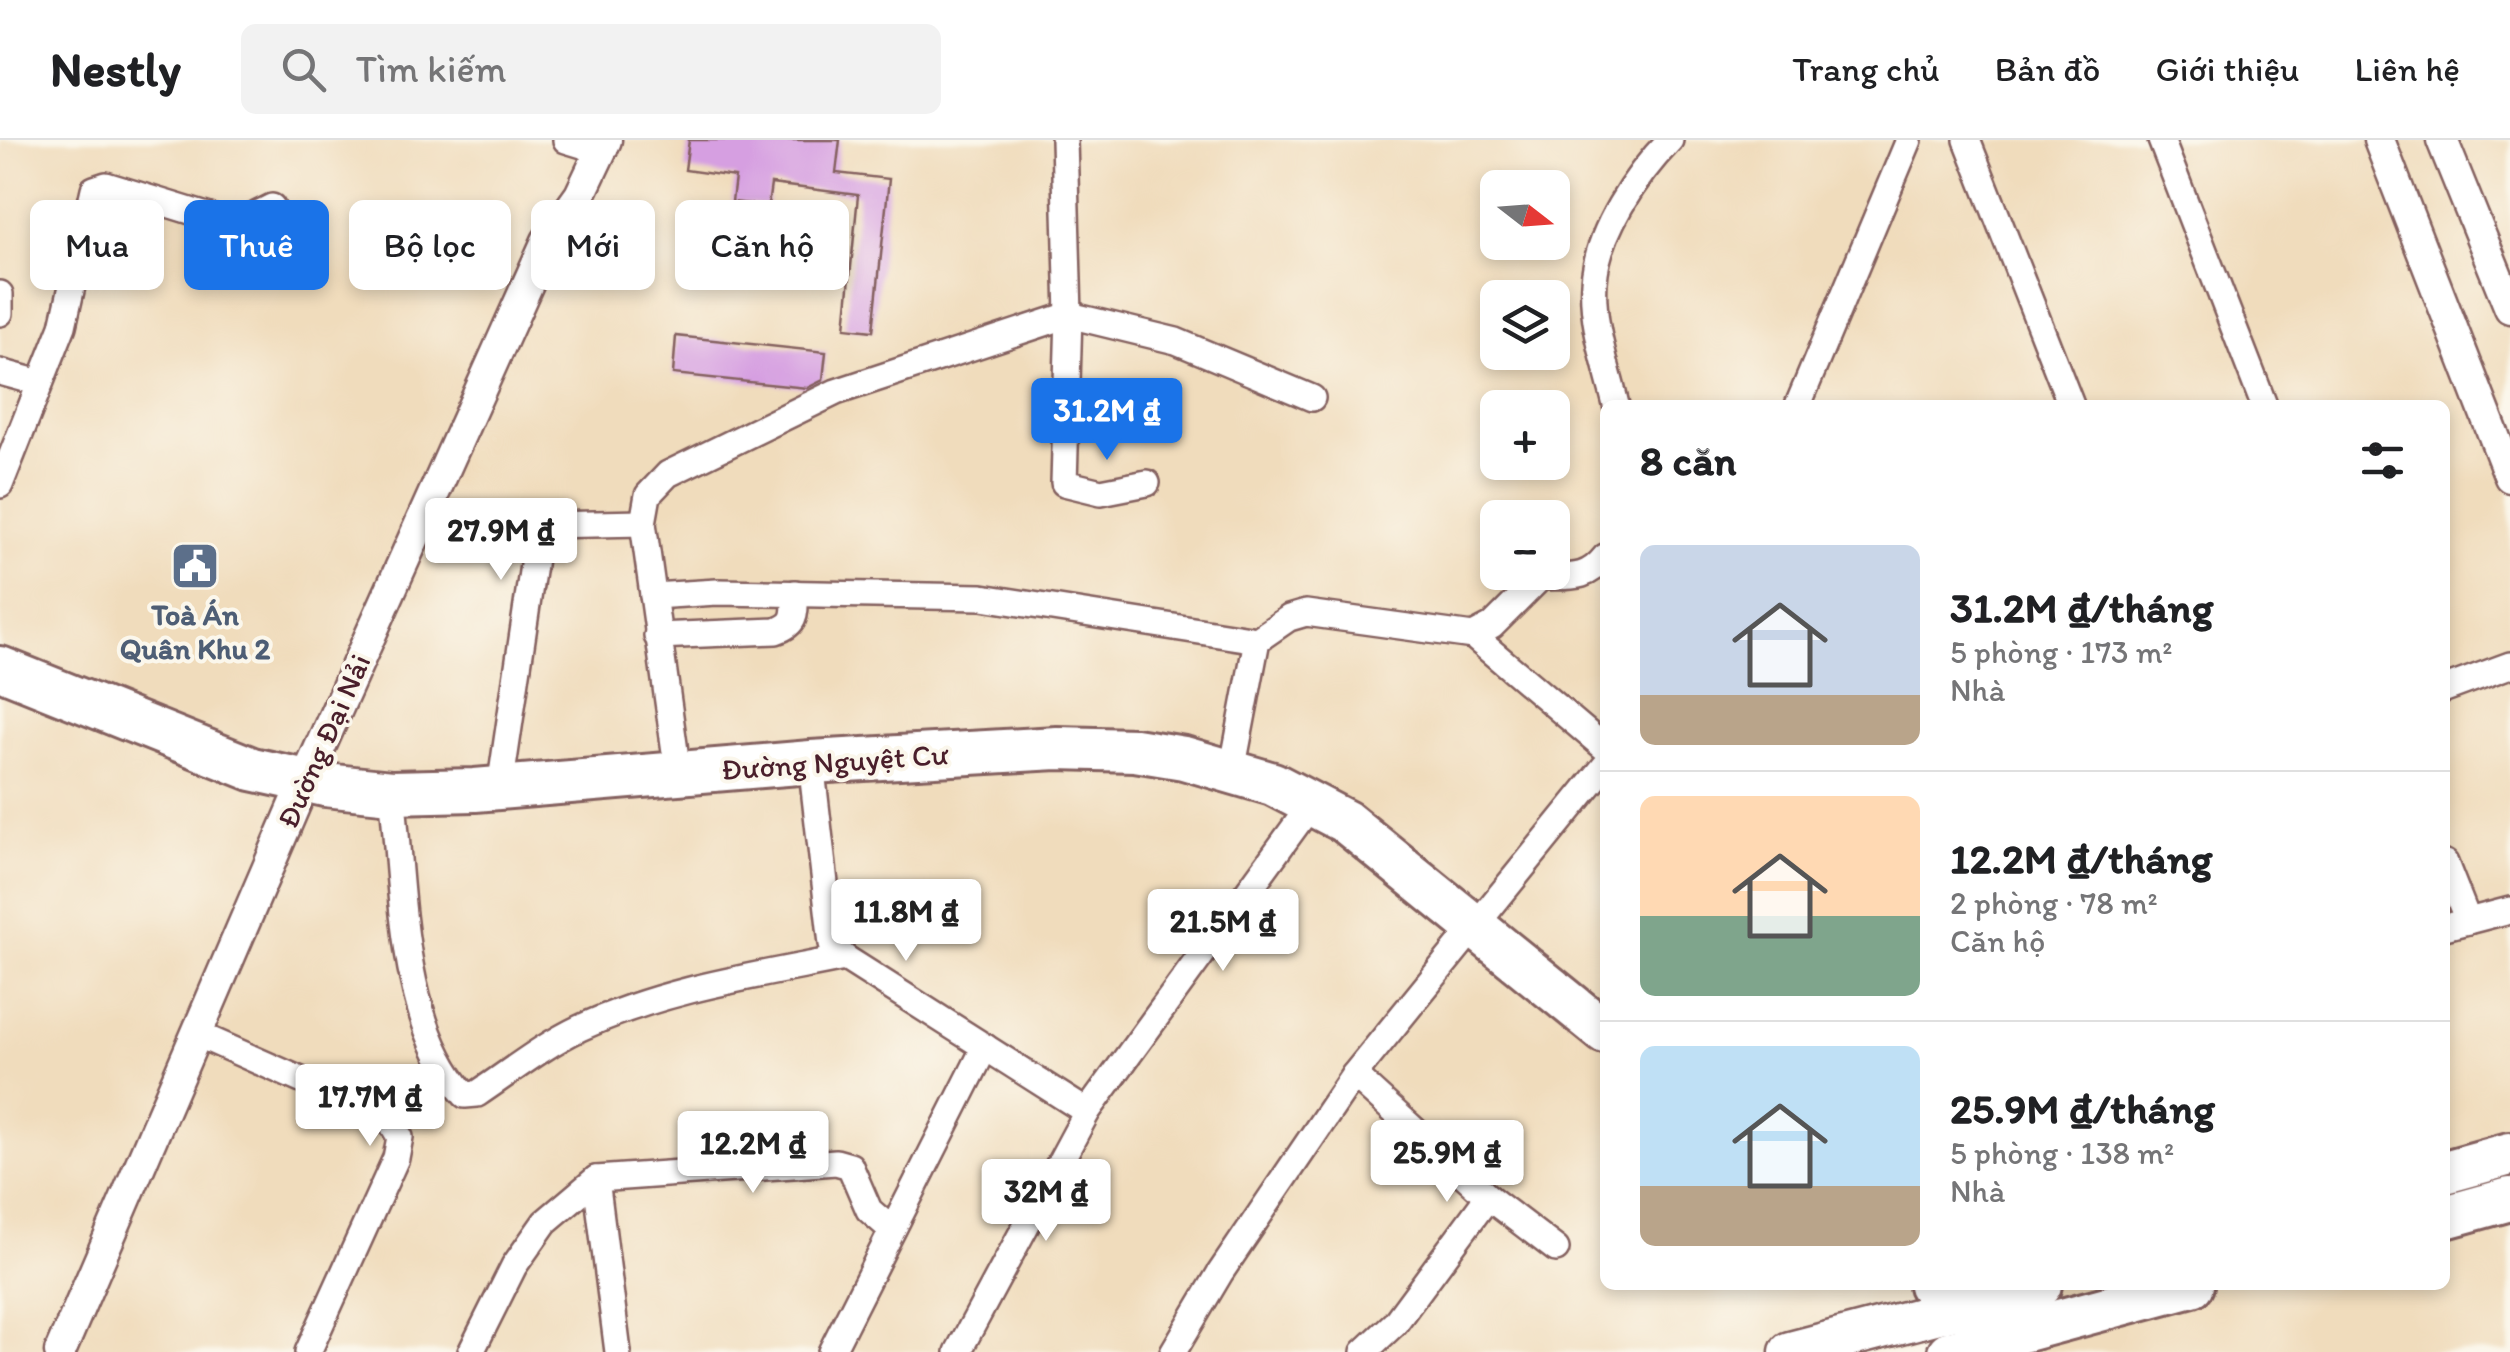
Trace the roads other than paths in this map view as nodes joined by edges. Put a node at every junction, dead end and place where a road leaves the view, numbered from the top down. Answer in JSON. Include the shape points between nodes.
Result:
{"nodes":[{"id":1,"x":566,"y":140,"type":"edge"},
{"id":2,"x":1064,"y":140,"type":"edge"},
{"id":3,"x":1670,"y":140,"type":"edge"},
{"id":4,"x":1909,"y":140,"type":"edge"},
{"id":5,"x":1967,"y":140,"type":"edge"},
{"id":6,"x":2160,"y":140,"type":"edge"},
{"id":7,"x":2379,"y":140,"type":"edge"},
{"id":8,"x":2442,"y":140,"type":"edge"},
{"id":9,"x":604,"y":146,"type":"edge"},
{"id":10,"x":184,"y":209,"type":"edge"},
{"id":11,"x":0,"y":294,"type":"edge"},
{"id":12,"x":2510,"y":308,"type":"edge"},
{"id":13,"x":0,"y":313,"type":"edge"},
{"id":14,"x":1069,"y":315,"type":"junction"},
{"id":15,"x":0,"y":372,"type":"edge"},
{"id":16,"x":40,"y":383,"type":"junction"},
{"id":17,"x":1312,"y":398,"type":"dead end"},
{"id":18,"x":1615,"y":400,"type":"edge"},
{"id":19,"x":1800,"y":400,"type":"edge"},
{"id":20,"x":2069,"y":400,"type":"edge"},
{"id":21,"x":2262,"y":400,"type":"edge"},
{"id":22,"x":2510,"y":477,"type":"edge"},
{"id":23,"x":1147,"y":483,"type":"dead end"},
{"id":24,"x":0,"y":485,"type":"edge"},
{"id":25,"x":643,"y":523,"type":"junction"},
{"id":26,"x":1600,"y":563,"type":"edge"},
{"id":27,"x":795,"y":593,"type":"junction"},
{"id":28,"x":653,"y":596,"type":"junction"},
{"id":29,"x":657,"y":636,"type":"junction"},
{"id":30,"x":1472,"y":636,"type":"junction"},
{"id":31,"x":1257,"y":640,"type":"junction"},
{"id":32,"x":2510,"y":665,"type":"edge"},
{"id":33,"x":0,"y":668,"type":"edge"},
{"id":34,"x":2450,"y":687,"type":"edge"},
{"id":35,"x":1600,"y":744,"type":"edge"},
{"id":36,"x":811,"y":762,"type":"junction"},
{"id":37,"x":1232,"y":770,"type":"junction"},
{"id":38,"x":678,"y":772,"type":"junction"},
{"id":39,"x":1600,"y":772,"type":"edge"},
{"id":40,"x":305,"y":782,"type":"junction"},
{"id":41,"x":500,"y":788,"type":"junction"},
{"id":42,"x":392,"y":792,"type":"junction"},
{"id":43,"x":1313,"y":802,"type":"junction"},
{"id":44,"x":2450,"y":891,"type":"edge"},
{"id":45,"x":2510,"y":910,"type":"edge"},
{"id":46,"x":1475,"y":924,"type":"junction"},
{"id":47,"x":2456,"y":924,"type":"edge"},
{"id":48,"x":846,"y":958,"type":"junction"},
{"id":49,"x":1600,"y":1028,"type":"edge"},
{"id":50,"x":198,"y":1034,"type":"junction"},
{"id":51,"x":985,"y":1047,"type":"junction"},
{"id":52,"x":1354,"y":1074,"type":"junction"},
{"id":53,"x":1087,"y":1112,"type":"junction"},
{"id":54,"x":2510,"y":1154,"type":"edge"},
{"id":55,"x":2450,"y":1171,"type":"edge"},
{"id":56,"x":596,"y":1179,"type":"junction"},
{"id":57,"x":1488,"y":1197,"type":"junction"},
{"id":58,"x":2510,"y":1199,"type":"edge"},
{"id":59,"x":2450,"y":1216,"type":"edge"},
{"id":60,"x":892,"y":1230,"type":"junction"},
{"id":61,"x":1556,"y":1249,"type":"dead end"},
{"id":62,"x":1997,"y":1290,"type":"edge"},
{"id":63,"x":2176,"y":1290,"type":"edge"},
{"id":64,"x":1946,"y":1296,"type":"edge"},
{"id":65,"x":2004,"y":1344,"type":"edge"},
{"id":66,"x":60,"y":1352,"type":"edge"},
{"id":67,"x":308,"y":1352,"type":"edge"},
{"id":68,"x":471,"y":1352,"type":"edge"},
{"id":69,"x":618,"y":1352,"type":"edge"},
{"id":70,"x":831,"y":1352,"type":"edge"},
{"id":71,"x":958,"y":1352,"type":"edge"},
{"id":72,"x":1173,"y":1352,"type":"edge"},
{"id":73,"x":1364,"y":1352,"type":"edge"},
{"id":74,"x":1790,"y":1352,"type":"edge"},
{"id":75,"x":1948,"y":1352,"type":"edge"}],
"edges":[{"from":1,"to":9,"type":"street"},
{"from":2,"to":14,"type":"street"},
{"from":3,"to":18,"type":"street","via":[[1613,220],[1594,281]]},
{"from":4,"to":19,"type":"street"},
{"from":5,"to":20,"type":"street"},
{"from":6,"to":21,"type":"street"},
{"from":7,"to":22,"type":"street"},
{"from":8,"to":12,"type":"street"},
{"from":9,"to":40,"type":"street","name":"Đường Đại Nải","via":[[580,196],[547,241]]},
{"from":10,"to":16,"type":"street","via":[[106,185],[94,189],[63,326]]},
{"from":11,"to":13,"type":"street"},
{"from":14,"to":17,"type":"street","via":[[1176,342]]},
{"from":14,"to":23,"type":"street","via":[[1064,483],[1101,492]]},
{"from":14,"to":25,"type":"street","via":[[797,408],[668,474],[648,495]]},
{"from":15,"to":16,"type":"street"},
{"from":16,"to":24,"type":"street"},
{"from":25,"to":28,"type":"street"},
{"from":25,"to":41,"type":"street","via":[[546,525],[538,532]]},
{"from":26,"to":30,"type":"street","via":[[1578,578],[1540,578],[1492,626]]},
{"from":27,"to":28,"type":"street"},
{"from":27,"to":29,"type":"street","via":[[790,626]]},
{"from":27,"to":31,"type":"street","via":[[982,597]]},
{"from":28,"to":29,"type":"street"},
{"from":29,"to":38,"type":"street"},
{"from":30,"to":31,"type":"street","via":[[1306,613]]},
{"from":30,"to":35,"type":"street"},
{"from":31,"to":37,"type":"street"},
{"from":32,"to":34,"type":"street"},
{"from":33,"to":40,"type":"highway","name":"Đường Nguyệt Cư","via":[[207,753]]},
{"from":36,"to":37,"type":"highway","name":"Đường Nguyệt Cư","via":[[1057,748],[1134,750]]},
{"from":36,"to":38,"type":"highway","name":"Đường Nguyệt Cư"},
{"from":36,"to":48,"type":"street","via":[[828,929]]},
{"from":37,"to":43,"type":"highway","name":"Đường Nguyệt Cư"},
{"from":38,"to":41,"type":"highway","name":"Đường Nguyệt Cư"},
{"from":39,"to":46,"type":"street"},
{"from":40,"to":42,"type":"highway","name":"Đường Nguyệt Cư"},
{"from":40,"to":50,"type":"street","name":"Đường Đại Nải"},
{"from":41,"to":42,"type":"highway","name":"Đường Nguyệt Cư"},
{"from":42,"to":48,"type":"street","via":[[415,991],[426,1028],[465,1095],[477,1094],[576,1030],[629,1008],[680,991]]},
{"from":43,"to":46,"type":"highway","name":"Đường Nguyệt Cư"},
{"from":43,"to":53,"type":"street"},
{"from":44,"to":47,"type":"street"},
{"from":45,"to":47,"type":"street"},
{"from":46,"to":49,"type":"highway","name":"Đường Nguyệt Cư"},
{"from":46,"to":52,"type":"street"},
{"from":48,"to":51,"type":"street"},
{"from":50,"to":66,"type":"street","name":"Đường Đại Nải"},
{"from":50,"to":67,"type":"street","via":[[390,1118],[400,1137]]},
{"from":51,"to":53,"type":"street"},
{"from":51,"to":60,"type":"street"},
{"from":52,"to":57,"type":"street"},
{"from":52,"to":72,"type":"street"},
{"from":53,"to":71,"type":"street"},
{"from":54,"to":55,"type":"highway"},
{"from":56,"to":60,"type":"street","via":[[836,1162],[850,1166],[869,1210]]},
{"from":56,"to":68,"type":"street","via":[[544,1222]]},
{"from":56,"to":69,"type":"street"},
{"from":57,"to":61,"type":"street"},
{"from":57,"to":73,"type":"street","via":[[1395,1322]]},
{"from":58,"to":59,"type":"highway"},
{"from":60,"to":70,"type":"street"},
{"from":62,"to":64,"type":"highway"},
{"from":63,"to":65,"type":"highway"},
{"from":64,"to":65,"type":"highway"},
{"from":64,"to":74,"type":"main road"},
{"from":65,"to":75,"type":"main road"}]}
